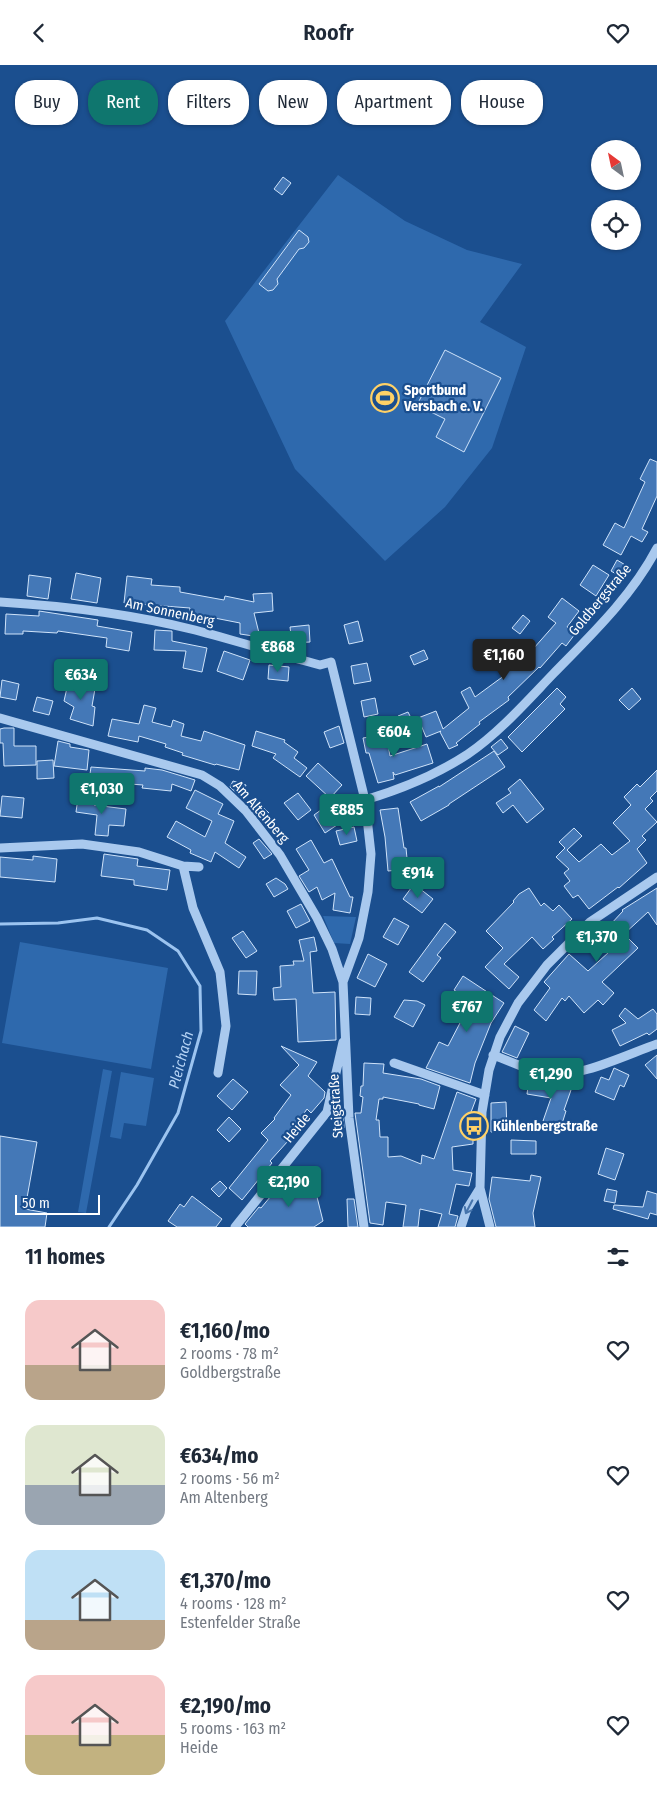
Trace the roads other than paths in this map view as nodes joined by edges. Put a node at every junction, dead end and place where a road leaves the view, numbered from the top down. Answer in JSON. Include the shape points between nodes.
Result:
{"nodes":[{"id":1,"x":657,"y":548,"type":"edge"},
{"id":2,"x":0,"y":602,"type":"edge"},
{"id":3,"x":0,"y":717,"type":"edge"},
{"id":4,"x":365,"y":800,"type":"junction"},
{"id":5,"x":0,"y":848,"type":"edge"},
{"id":6,"x":183,"y":866,"type":"junction"},
{"id":7,"x":199,"y":867,"type":"dead end"},
{"id":8,"x":657,"y":877,"type":"edge"},
{"id":9,"x":343,"y":982,"type":"junction"},
{"id":10,"x":346,"y":1029,"type":"junction"},
{"id":11,"x":657,"y":1044,"type":"edge"},
{"id":12,"x":493,"y":1055,"type":"junction"},
{"id":13,"x":394,"y":1063,"type":"dead end"},
{"id":14,"x":218,"y":1073,"type":"dead end"},
{"id":15,"x":485,"y":1095,"type":"junction"},
{"id":16,"x":480,"y":1188,"type":"junction"},
{"id":17,"x":234,"y":1227,"type":"edge"},
{"id":18,"x":364,"y":1227,"type":"edge"},
{"id":19,"x":461,"y":1227,"type":"edge"},
{"id":20,"x":490,"y":1227,"type":"edge"}],
"edges":[{"from":1,"to":4,"type":"street","name":"Goldbergstraße","via":[[638,579],[601,623],[489,737],[465,756],[425,779]]},
{"from":2,"to":4,"type":"street","name":"Am Sonnenberg","via":[[122,615],[195,630],[320,665],[331,662]]},
{"from":3,"to":9,"type":"street","name":"Am Altenberg","via":[[202,775],[220,786],[246,811],[284,862],[317,917]]},
{"from":4,"to":9,"type":"street","via":[[371,854],[368,892],[359,938]]},
{"from":5,"to":6,"type":"street","via":[[82,844],[139,852]]},
{"from":6,"to":7,"type":"street"},
{"from":6,"to":14,"type":"street","via":[[193,908],[220,972],[226,1025]]},
{"from":8,"to":12,"type":"street","via":[[590,922],[547,965],[518,1003]]},
{"from":9,"to":10,"type":"street","name":"Steigstraße"},
{"from":10,"to":17,"type":"street","name":"Heide","via":[[327,1112]]},
{"from":10,"to":18,"type":"street","name":"Steigstraße","via":[[349,1118]]},
{"from":11,"to":12,"type":"street","via":[[563,1075],[545,1074]]},
{"from":12,"to":15,"type":"street"},
{"from":13,"to":15,"type":"street"},
{"from":15,"to":16,"type":"street"},
{"from":16,"to":19,"type":"street","one_way":true},
{"from":16,"to":20,"type":"street"}]}
